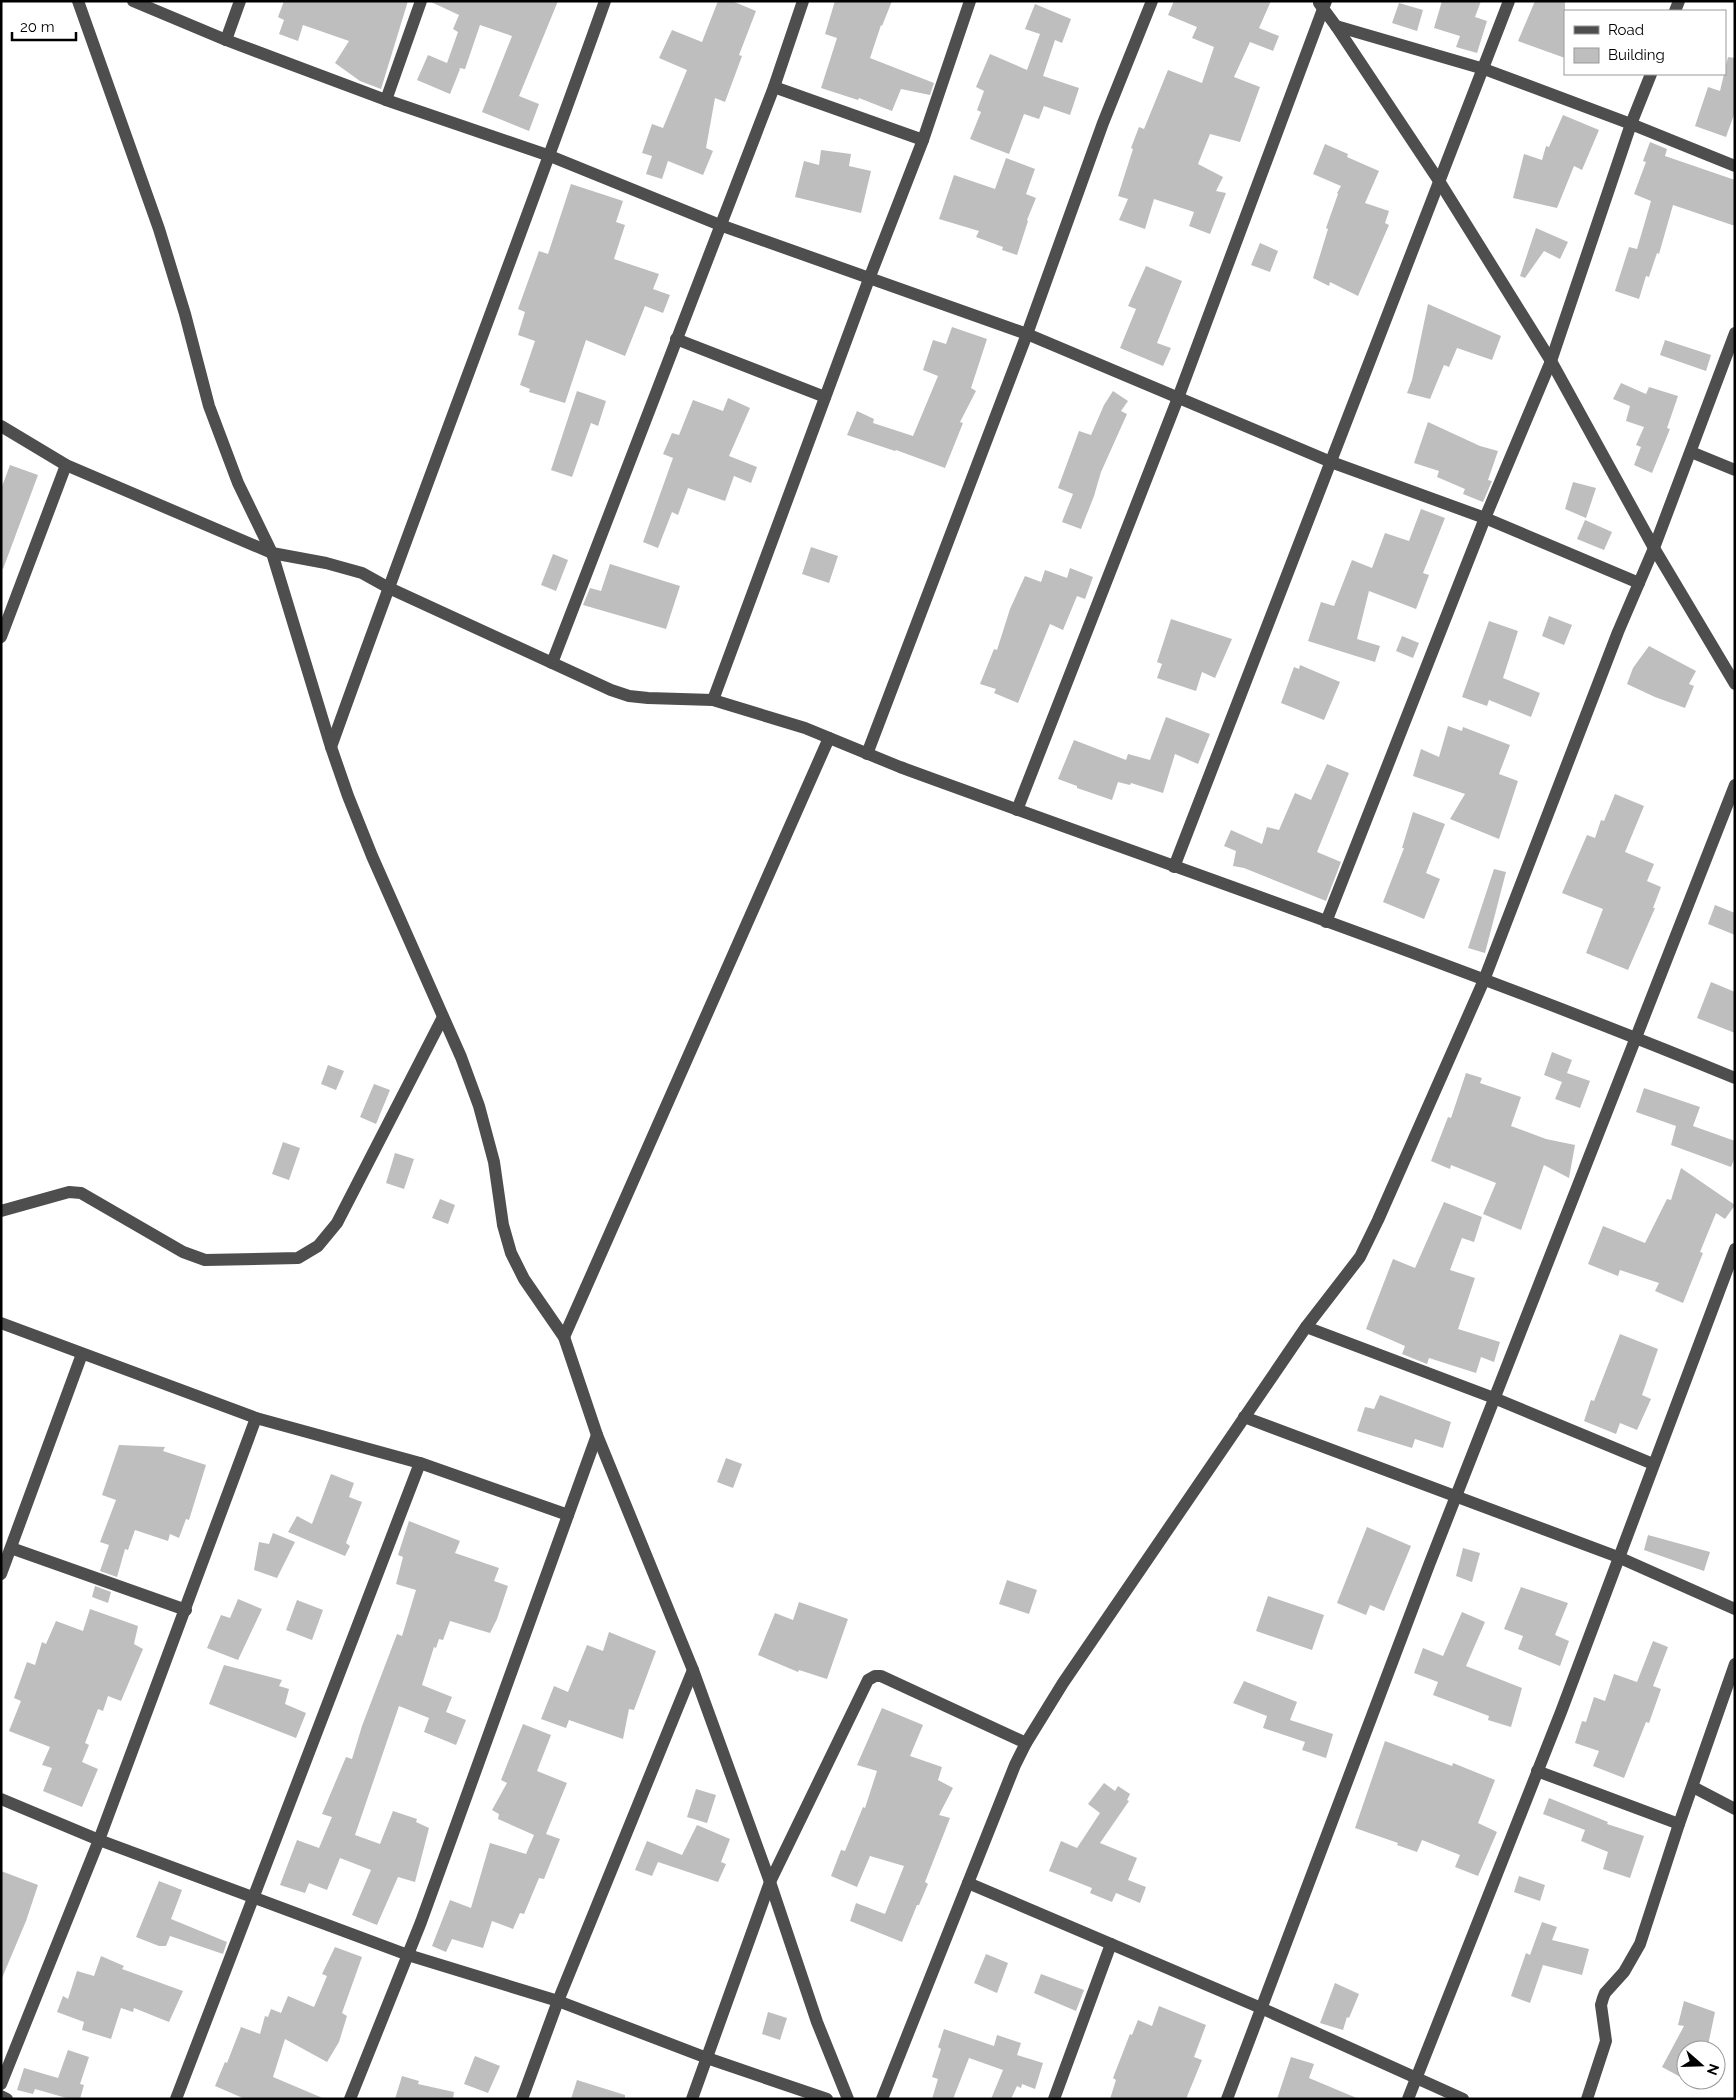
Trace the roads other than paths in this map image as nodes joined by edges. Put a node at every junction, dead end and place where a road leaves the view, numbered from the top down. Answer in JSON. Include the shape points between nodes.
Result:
{"nodes":[{"id":1,"x":78,"y":1,"type":"edge"},
{"id":2,"x":133,"y":1,"type":"edge"},
{"id":3,"x":240,"y":1,"type":"edge"},
{"id":4,"x":420,"y":1,"type":"edge"},
{"id":5,"x":605,"y":1,"type":"edge"},
{"id":6,"x":803,"y":1,"type":"edge"},
{"id":7,"x":970,"y":1,"type":"edge"},
{"id":8,"x":1152,"y":1,"type":"edge"},
{"id":9,"x":1509,"y":1,"type":"edge"},
{"id":10,"x":1322,"y":4,"type":"edge"},
{"id":11,"x":1336,"y":26,"type":"junction"},
{"id":12,"x":226,"y":40,"type":"junction"},
{"id":13,"x":1484,"y":69,"type":"junction"},
{"id":14,"x":1650,"y":75,"type":"edge"},
{"id":15,"x":774,"y":87,"type":"junction"},
{"id":16,"x":386,"y":100,"type":"junction"},
{"id":17,"x":1631,"y":124,"type":"junction"},
{"id":18,"x":923,"y":140,"type":"junction"},
{"id":19,"x":550,"y":156,"type":"junction"},
{"id":20,"x":1735,"y":166,"type":"edge"},
{"id":21,"x":1439,"y":181,"type":"junction"},
{"id":22,"x":720,"y":225,"type":"junction"},
{"id":23,"x":869,"y":279,"type":"junction"},
{"id":24,"x":1735,"y":333,"type":"edge"},
{"id":25,"x":1026,"y":334,"type":"junction"},
{"id":26,"x":676,"y":339,"type":"junction"},
{"id":27,"x":1552,"y":361,"type":"junction"},
{"id":28,"x":825,"y":397,"type":"junction"},
{"id":29,"x":1178,"y":398,"type":"junction"},
{"id":30,"x":1,"y":426,"type":"edge"},
{"id":31,"x":1691,"y":452,"type":"junction"},
{"id":32,"x":1331,"y":462,"type":"junction"},
{"id":33,"x":66,"y":465,"type":"junction"},
{"id":34,"x":1735,"y":470,"type":"edge"},
{"id":35,"x":1486,"y":518,"type":"junction"},
{"id":36,"x":1654,"y":548,"type":"junction"},
{"id":37,"x":272,"y":553,"type":"junction"},
{"id":38,"x":1639,"y":583,"type":"junction"},
{"id":39,"x":389,"y":588,"type":"junction"},
{"id":40,"x":1,"y":637,"type":"edge"},
{"id":41,"x":552,"y":663,"type":"junction"},
{"id":42,"x":1735,"y":684,"type":"edge"},
{"id":43,"x":713,"y":700,"type":"junction"},
{"id":44,"x":829,"y":738,"type":"junction"},
{"id":45,"x":332,"y":747,"type":"junction"},
{"id":46,"x":867,"y":754,"type":"junction"},
{"id":47,"x":1735,"y":785,"type":"edge"},
{"id":48,"x":1017,"y":810,"type":"junction"},
{"id":49,"x":1174,"y":867,"type":"junction"},
{"id":50,"x":1326,"y":922,"type":"junction"},
{"id":51,"x":1484,"y":980,"type":"junction"},
{"id":52,"x":443,"y":1016,"type":"junction"},
{"id":53,"x":1636,"y":1037,"type":"junction"},
{"id":54,"x":1735,"y":1078,"type":"edge"},
{"id":55,"x":1,"y":1211,"type":"edge"},
{"id":56,"x":1735,"y":1249,"type":"edge"},
{"id":57,"x":1,"y":1323,"type":"edge"},
{"id":58,"x":1306,"y":1327,"type":"junction"},
{"id":59,"x":564,"y":1337,"type":"junction"},
{"id":60,"x":82,"y":1354,"type":"junction"},
{"id":61,"x":1494,"y":1398,"type":"junction"},
{"id":62,"x":1244,"y":1417,"type":"junction"},
{"id":63,"x":256,"y":1418,"type":"junction"},
{"id":64,"x":597,"y":1435,"type":"junction"},
{"id":65,"x":420,"y":1463,"type":"junction"},
{"id":66,"x":1653,"y":1464,"type":"junction"},
{"id":67,"x":1456,"y":1498,"type":"junction"},
{"id":68,"x":568,"y":1516,"type":"junction"},
{"id":69,"x":11,"y":1548,"type":"junction"},
{"id":70,"x":1618,"y":1557,"type":"junction"},
{"id":71,"x":1,"y":1574,"type":"edge"},
{"id":72,"x":1735,"y":1609,"type":"edge"},
{"id":73,"x":186,"y":1610,"type":"junction"},
{"id":74,"x":1735,"y":1664,"type":"edge"},
{"id":75,"x":693,"y":1670,"type":"junction"},
{"id":76,"x":1026,"y":1743,"type":"junction"},
{"id":77,"x":1537,"y":1771,"type":"junction"},
{"id":78,"x":1693,"y":1787,"type":"junction"},
{"id":79,"x":1,"y":1799,"type":"edge"},
{"id":80,"x":1735,"y":1809,"type":"edge"},
{"id":81,"x":1679,"y":1824,"type":"junction"},
{"id":82,"x":99,"y":1840,"type":"junction"},
{"id":83,"x":770,"y":1882,"type":"junction"},
{"id":84,"x":968,"y":1883,"type":"junction"},
{"id":85,"x":254,"y":1897,"type":"junction"},
{"id":86,"x":1111,"y":1944,"type":"junction"},
{"id":87,"x":408,"y":1956,"type":"junction"},
{"id":88,"x":558,"y":2001,"type":"junction"},
{"id":89,"x":1261,"y":2008,"type":"junction"},
{"id":90,"x":707,"y":2058,"type":"junction"},
{"id":91,"x":1416,"y":2077,"type":"junction"},
{"id":92,"x":1,"y":2084,"type":"edge"},
{"id":93,"x":1,"y":2096,"type":"edge"},
{"id":94,"x":7,"y":2099,"type":"edge"},
{"id":95,"x":176,"y":2099,"type":"edge"},
{"id":96,"x":350,"y":2099,"type":"edge"},
{"id":97,"x":522,"y":2099,"type":"edge"},
{"id":98,"x":692,"y":2099,"type":"edge"},
{"id":99,"x":827,"y":2099,"type":"edge"},
{"id":100,"x":848,"y":2099,"type":"edge"},
{"id":101,"x":882,"y":2099,"type":"edge"},
{"id":102,"x":1054,"y":2099,"type":"edge"},
{"id":103,"x":1227,"y":2099,"type":"edge"},
{"id":104,"x":1408,"y":2099,"type":"edge"},
{"id":105,"x":1463,"y":2099,"type":"edge"},
{"id":106,"x":1587,"y":2099,"type":"edge"}],
"edges":[{"from":1,"to":37,"type":"street","via":[[159,228],[209,406],[238,483]]},
{"from":2,"to":12,"type":"street"},
{"from":3,"to":12,"type":"street"},
{"from":4,"to":16,"type":"street"},
{"from":5,"to":19,"type":"street"},
{"from":6,"to":15,"type":"street"},
{"from":7,"to":18,"type":"street"},
{"from":8,"to":25,"type":"street","via":[[1103,123]]},
{"from":9,"to":13,"type":"street"},
{"from":10,"to":11,"type":"street"},
{"from":10,"to":29,"type":"street"},
{"from":11,"to":13,"type":"street"},
{"from":11,"to":21,"type":"street"},
{"from":12,"to":16,"type":"street"},
{"from":13,"to":17,"type":"street"},
{"from":13,"to":21,"type":"street"},
{"from":14,"to":17,"type":"street"},
{"from":15,"to":18,"type":"street"},
{"from":15,"to":22,"type":"street"},
{"from":16,"to":19,"type":"street"},
{"from":17,"to":20,"type":"street"},
{"from":17,"to":27,"type":"street"},
{"from":18,"to":23,"type":"street"},
{"from":19,"to":22,"type":"street"},
{"from":19,"to":39,"type":"street"},
{"from":21,"to":27,"type":"street"},
{"from":21,"to":32,"type":"street"},
{"from":22,"to":23,"type":"street"},
{"from":22,"to":26,"type":"street"},
{"from":23,"to":25,"type":"street"},
{"from":23,"to":28,"type":"street"},
{"from":24,"to":31,"type":"street"},
{"from":25,"to":29,"type":"street"},
{"from":25,"to":46,"type":"street"},
{"from":26,"to":28,"type":"street"},
{"from":26,"to":41,"type":"street"},
{"from":27,"to":35,"type":"street"},
{"from":27,"to":36,"type":"street"},
{"from":28,"to":43,"type":"street"},
{"from":29,"to":32,"type":"street"},
{"from":29,"to":48,"type":"street"},
{"from":30,"to":33,"type":"street"},
{"from":31,"to":34,"type":"street"},
{"from":31,"to":36,"type":"street"},
{"from":32,"to":35,"type":"street"},
{"from":32,"to":49,"type":"street"},
{"from":33,"to":37,"type":"street"},
{"from":33,"to":40,"type":"street"},
{"from":35,"to":38,"type":"street"},
{"from":35,"to":50,"type":"street"},
{"from":36,"to":38,"type":"street"},
{"from":36,"to":42,"type":"street"},
{"from":37,"to":39,"type":"street","via":[[362,573]]},
{"from":37,"to":45,"type":"street"},
{"from":38,"to":51,"type":"street"},
{"from":39,"to":41,"type":"street"},
{"from":39,"to":45,"type":"street"},
{"from":41,"to":43,"type":"street","via":[[629,696]]},
{"from":43,"to":44,"type":"street","via":[[771,716]]},
{"from":44,"to":46,"type":"street"},
{"from":44,"to":59,"type":"street"},
{"from":45,"to":52,"type":"street","via":[[372,856]]},
{"from":46,"to":48,"type":"street"},
{"from":47,"to":53,"type":"street"},
{"from":48,"to":49,"type":"street"},
{"from":49,"to":50,"type":"street"},
{"from":50,"to":51,"type":"street"},
{"from":51,"to":53,"type":"street"},
{"from":51,"to":58,"type":"street","via":[[1360,1256]]},
{"from":52,"to":55,"type":"street","via":[[337,1223],[318,1246],[298,1258],[204,1260],[183,1252],[81,1193],[69,1192]]},
{"from":52,"to":59,"type":"street","via":[[480,1106],[511,1253],[524,1279]]},
{"from":53,"to":54,"type":"street"},
{"from":53,"to":61,"type":"street"},
{"from":56,"to":66,"type":"street"},
{"from":57,"to":60,"type":"street"},
{"from":58,"to":61,"type":"street"},
{"from":58,"to":62,"type":"street"},
{"from":59,"to":64,"type":"street"},
{"from":60,"to":63,"type":"street"},
{"from":60,"to":69,"type":"street"},
{"from":61,"to":66,"type":"street"},
{"from":61,"to":67,"type":"street"},
{"from":62,"to":67,"type":"street"},
{"from":62,"to":76,"type":"street"},
{"from":63,"to":65,"type":"street"},
{"from":63,"to":73,"type":"street"},
{"from":64,"to":68,"type":"street"},
{"from":64,"to":75,"type":"street"},
{"from":65,"to":68,"type":"street"},
{"from":65,"to":85,"type":"street"},
{"from":66,"to":70,"type":"street"},
{"from":67,"to":70,"type":"street"},
{"from":67,"to":89,"type":"street"},
{"from":68,"to":87,"type":"street"},
{"from":69,"to":71,"type":"street"},
{"from":69,"to":73,"type":"street"},
{"from":70,"to":72,"type":"street"},
{"from":70,"to":77,"type":"street"},
{"from":73,"to":82,"type":"street"},
{"from":74,"to":78,"type":"street"},
{"from":75,"to":83,"type":"street"},
{"from":75,"to":88,"type":"street"},
{"from":76,"to":83,"type":"street","via":[[875,1676],[868,1680]]},
{"from":76,"to":84,"type":"street"},
{"from":77,"to":81,"type":"street"},
{"from":77,"to":91,"type":"street"},
{"from":78,"to":80,"type":"street"},
{"from":78,"to":81,"type":"street"},
{"from":79,"to":82,"type":"street"},
{"from":81,"to":106,"type":"street","via":[[1640,1944],[1624,1972],[1603,1998],[1606,2040]]},
{"from":82,"to":85,"type":"street"},
{"from":82,"to":92,"type":"street"},
{"from":83,"to":90,"type":"street"},
{"from":83,"to":100,"type":"street"},
{"from":84,"to":86,"type":"street"},
{"from":84,"to":101,"type":"street"},
{"from":85,"to":87,"type":"street"},
{"from":85,"to":95,"type":"street"},
{"from":86,"to":89,"type":"street"},
{"from":86,"to":102,"type":"street"},
{"from":87,"to":88,"type":"street"},
{"from":87,"to":96,"type":"street"},
{"from":88,"to":90,"type":"street"},
{"from":88,"to":97,"type":"street"},
{"from":89,"to":91,"type":"street"},
{"from":89,"to":103,"type":"street"},
{"from":90,"to":98,"type":"street"},
{"from":90,"to":99,"type":"street"},
{"from":91,"to":104,"type":"street"},
{"from":91,"to":105,"type":"street"},
{"from":93,"to":94,"type":"street"}]}
